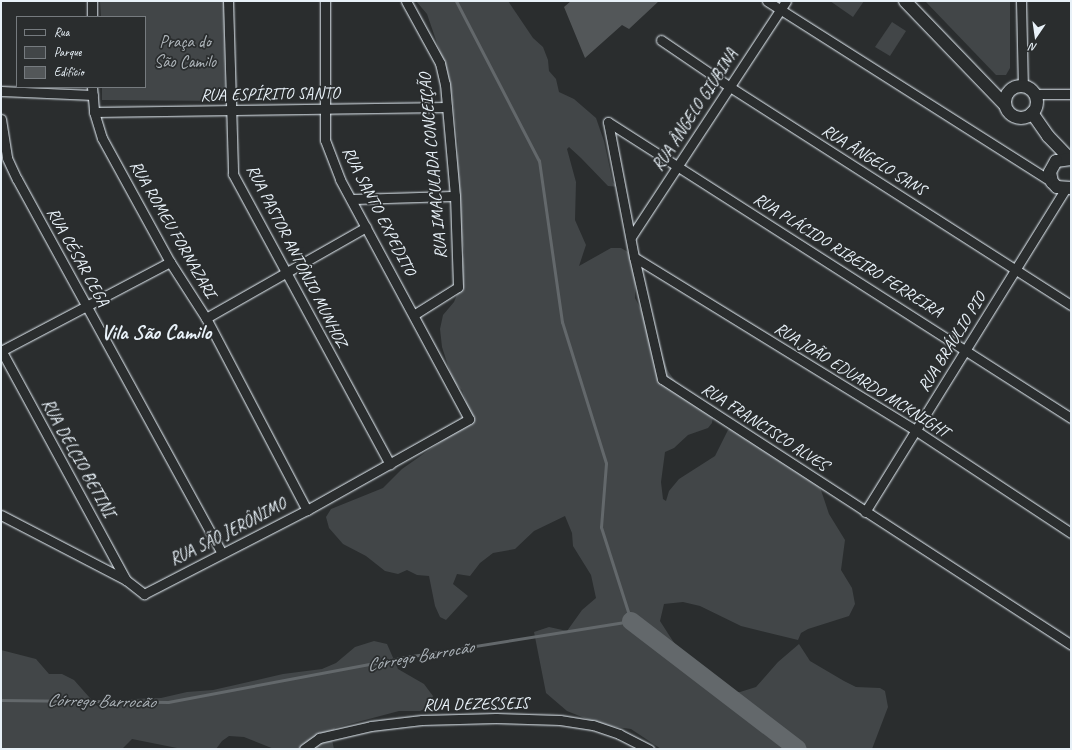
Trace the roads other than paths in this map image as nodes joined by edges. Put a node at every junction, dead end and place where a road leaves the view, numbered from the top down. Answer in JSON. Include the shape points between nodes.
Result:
{"nodes":[{"id":1,"x":92,"y":1,"type":"edge"},
{"id":2,"x":228,"y":1,"type":"edge"},
{"id":3,"x":325,"y":1,"type":"edge"},
{"id":4,"x":406,"y":1,"type":"edge"},
{"id":5,"x":767,"y":1,"type":"edge"},
{"id":6,"x":786,"y":1,"type":"edge"},
{"id":7,"x":905,"y":1,"type":"edge"},
{"id":8,"x":1021,"y":1,"type":"edge"},
{"id":9,"x":780,"y":9,"type":"junction"},
{"id":10,"x":92,"y":16,"type":"edge"},
{"id":11,"x":661,"y":40,"type":"dead end"},
{"id":12,"x":988,"y":86,"type":"junction"},
{"id":13,"x":1023,"y":86,"type":"junction"},
{"id":14,"x":730,"y":87,"type":"junction"},
{"id":15,"x":1,"y":91,"type":"edge"},
{"id":16,"x":92,"y":91,"type":"edge"},
{"id":17,"x":1009,"y":91,"type":"junction"},
{"id":18,"x":1035,"y":94,"type":"junction"},
{"id":19,"x":1071,"y":94,"type":"edge"},
{"id":20,"x":1005,"y":105,"type":"junction"},
{"id":21,"x":447,"y":107,"type":"junction"},
{"id":22,"x":324,"y":109,"type":"junction"},
{"id":23,"x":229,"y":110,"type":"junction"},
{"id":24,"x":94,"y":112,"type":"junction"},
{"id":25,"x":1028,"y":115,"type":"junction"},
{"id":26,"x":1,"y":119,"type":"edge"},
{"id":27,"x":608,"y":122,"type":"joint"},
{"id":28,"x":1070,"y":158,"type":"edge"},
{"id":29,"x":1054,"y":164,"type":"junction"},
{"id":30,"x":677,"y":167,"type":"junction"},
{"id":31,"x":1030,"y":167,"type":"junction"},
{"id":32,"x":1052,"y":182,"type":"junction"},
{"id":33,"x":1069,"y":189,"type":"edge"},
{"id":34,"x":455,"y":196,"type":"junction"},
{"id":35,"x":352,"y":200,"type":"junction"},
{"id":36,"x":366,"y":227,"type":"junction"},
{"id":37,"x":631,"y":237,"type":"junction"},
{"id":38,"x":634,"y":257,"type":"junction"},
{"id":39,"x":170,"y":262,"type":"junction"},
{"id":40,"x":1017,"y":270,"type":"junction"},
{"id":41,"x":286,"y":273,"type":"junction"},
{"id":42,"x":1071,"y":305,"type":"edge"},
{"id":43,"x":88,"y":307,"type":"junction"},
{"id":44,"x":415,"y":314,"type":"junction"},
{"id":45,"x":206,"y":318,"type":"junction"},
{"id":46,"x":968,"y":349,"type":"junction"},
{"id":47,"x":1,"y":351,"type":"edge"},
{"id":48,"x":1071,"y":418,"type":"edge"},
{"id":49,"x":470,"y":419,"type":"joint"},
{"id":50,"x":914,"y":430,"type":"junction"},
{"id":51,"x":390,"y":464,"type":"junction"},
{"id":52,"x":307,"y":510,"type":"junction"},
{"id":53,"x":865,"y":512,"type":"junction"},
{"id":54,"x":1,"y":515,"type":"edge"},
{"id":55,"x":1071,"y":533,"type":"edge"},
{"id":56,"x":222,"y":553,"type":"junction"},
{"id":57,"x":126,"y":580,"type":"junction"},
{"id":58,"x":1071,"y":645,"type":"edge"},
{"id":59,"x":636,"y":746,"type":"edge"},
{"id":60,"x":304,"y":749,"type":"edge"},
{"id":61,"x":649,"y":749,"type":"edge"}],
"edges":[{"from":1,"to":10,"type":"street"},
{"from":2,"to":23,"type":"street","name":"RUA PASTOR ANTÔNIO MUNHOZ"},
{"from":3,"to":22,"type":"street","name":"RUA SANTO EXPEDITO"},
{"from":4,"to":21,"type":"street","name":"RUA IMACULADA CONCEIÇÃO","via":[[440,63]]},
{"from":5,"to":9,"type":"street"},
{"from":6,"to":9,"type":"street","name":"RUA ÂNGELO GIUBINA"},
{"from":7,"to":12,"type":"main road"},
{"from":8,"to":13,"type":"street"},
{"from":9,"to":14,"type":"street","name":"RUA ÂNGELO GIUBINA"},
{"from":9,"to":31,"type":"street"},
{"from":11,"to":14,"type":"street","name":"RUA ÂNGELO SANS"},
{"from":12,"to":17,"type":"main road"},
{"from":12,"to":20,"type":"main road"},
{"from":13,"to":17,"type":"main road"},
{"from":13,"to":18,"type":"main road"},
{"from":14,"to":30,"type":"street","name":"RUA ÂNGELO GIUBINA"},
{"from":14,"to":40,"type":"street","name":"RUA ÂNGELO SANS"},
{"from":15,"to":16,"type":"street"},
{"from":16,"to":24,"type":"street","name":"RUA ROMEU FORNAZARI"},
{"from":17,"to":20,"type":"main road"},
{"from":18,"to":19,"type":"street"},
{"from":18,"to":25,"type":"main road","via":[[1036,104]]},
{"from":20,"to":25,"type":"main road","via":[[1010,114]]},
{"from":21,"to":22,"type":"street","name":"RUA ESPÍRITO SANTO"},
{"from":21,"to":34,"type":"street","name":"RUA IMACULADA CONCEIÇÃO"},
{"from":22,"to":23,"type":"street","name":"RUA ESPÍRITO SANTO"},
{"from":22,"to":35,"type":"street","name":"RUA SANTO EXPEDITO","via":[[325,140]]},
{"from":23,"to":24,"type":"street","name":"RUA ESPÍRITO SANTO"},
{"from":23,"to":41,"type":"street","name":"RUA PASTOR ANTÔNIO MUNHOZ","via":[[233,174]]},
{"from":24,"to":39,"type":"street","name":"RUA ROMEU FORNAZARI","via":[[102,138]]},
{"from":25,"to":28,"type":"main road"},
{"from":25,"to":29,"type":"main road","via":[[1045,139]]},
{"from":26,"to":43,"type":"street","name":"RUA CÉSAR CEGA","via":[[7,158]]},
{"from":27,"to":30,"type":"street","name":"RUA PLÁCIDO RIBEIRO FERREIRA"},
{"from":27,"to":37,"type":"street","name":"RUA FRANCISCO ALVES"},
{"from":28,"to":29,"type":"main road"},
{"from":29,"to":31,"type":"street"},
{"from":29,"to":32,"type":"main road"},
{"from":30,"to":37,"type":"street","name":"RUA ÂNGELO GIUBINA"},
{"from":30,"to":46,"type":"street","name":"RUA PLÁCIDO RIBEIRO FERREIRA"},
{"from":31,"to":32,"type":"street"},
{"from":32,"to":33,"type":"main road"},
{"from":33,"to":40,"type":"street","name":"RUA BRÁULIO PIO"},
{"from":34,"to":35,"type":"street"},
{"from":34,"to":44,"type":"street","name":"RUA IMACULADA CONCEIÇÃO","via":[[458,286]]},
{"from":35,"to":36,"type":"street","name":"RUA SANTO EXPEDITO"},
{"from":36,"to":41,"type":"street"},
{"from":36,"to":44,"type":"street","name":"RUA SANTO EXPEDITO"},
{"from":37,"to":38,"type":"street","name":"RUA FRANCISCO ALVES"},
{"from":38,"to":50,"type":"street","name":"RUA JOÃO EDUARDO MCKNIGHT"},
{"from":38,"to":53,"type":"street","name":"RUA FRANCISCO ALVES","via":[[662,379]]},
{"from":39,"to":43,"type":"street"},
{"from":39,"to":45,"type":"street","name":"RUA ROMEU FORNAZARI"},
{"from":40,"to":42,"type":"street","name":"RUA ÂNGELO SANS"},
{"from":40,"to":46,"type":"street","name":"RUA BRÁULIO PIO"},
{"from":41,"to":45,"type":"street"},
{"from":41,"to":51,"type":"street","name":"RUA PASTOR ANTÔNIO MUNHOZ"},
{"from":43,"to":47,"type":"street"},
{"from":43,"to":56,"type":"street","name":"RUA CÉSAR CEGA"},
{"from":44,"to":49,"type":"street","name":"RUA SANTO EXPEDITO"},
{"from":45,"to":52,"type":"street","name":"RUA ROMEU FORNAZARI"},
{"from":46,"to":48,"type":"street","name":"RUA PLÁCIDO RIBEIRO FERREIRA"},
{"from":46,"to":50,"type":"street","name":"RUA BRÁULIO PIO"},
{"from":47,"to":57,"type":"street","name":"RUA DELCIO BETINI"},
{"from":49,"to":51,"type":"street","name":"RUA SÃO JERÔNIMO"},
{"from":50,"to":53,"type":"street","name":"RUA BRÁULIO PIO"},
{"from":50,"to":55,"type":"street","name":"RUA JOÃO EDUARDO MCKNIGHT"},
{"from":51,"to":52,"type":"street","name":"RUA SÃO JERÔNIMO"},
{"from":52,"to":56,"type":"street","name":"RUA SÃO JERÔNIMO"},
{"from":53,"to":58,"type":"street","name":"RUA FRANCISCO ALVES"},
{"from":54,"to":57,"type":"street","name":"RUA SÃO JERÔNIMO"},
{"from":56,"to":57,"type":"street","name":"RUA SÃO JERÔNIMO","via":[[144,594]]},
{"from":59,"to":60,"type":"street","name":"RUA DEZESSEIS","via":[[593,725],[560,720],[496,718],[422,720],[371,726],[319,738]]},
{"from":59,"to":61,"type":"street","name":"RUA DEZESSEIS"}]}
